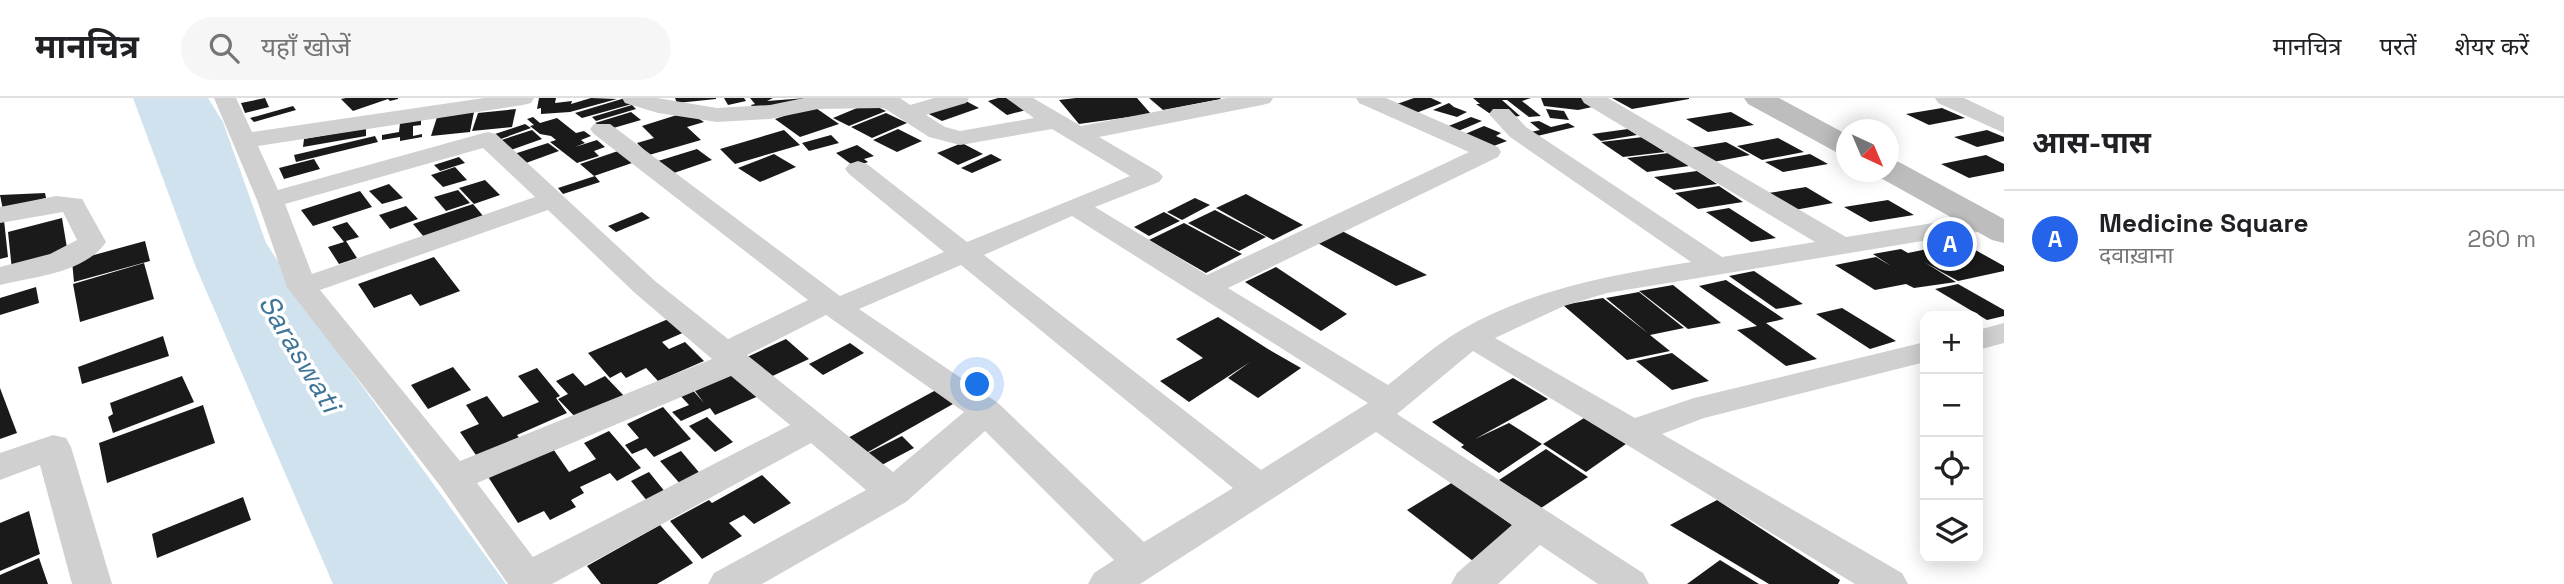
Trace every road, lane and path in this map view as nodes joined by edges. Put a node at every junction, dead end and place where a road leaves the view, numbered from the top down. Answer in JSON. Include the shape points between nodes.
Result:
{"nodes":[{"id":1,"x":225,"y":98,"type":"edge"},
{"id":2,"x":523,"y":98,"type":"edge"},
{"id":3,"x":633,"y":98,"type":"edge"},
{"id":4,"x":958,"y":98,"type":"edge"},
{"id":5,"x":1017,"y":98,"type":"edge"},
{"id":6,"x":1262,"y":98,"type":"edge"},
{"id":7,"x":1367,"y":98,"type":"edge"},
{"id":8,"x":1592,"y":98,"type":"edge"},
{"id":9,"x":1758,"y":98,"type":"edge"},
{"id":10,"x":1783,"y":98,"type":"edge"},
{"id":11,"x":1946,"y":98,"type":"edge"},
{"id":12,"x":434,"y":106,"type":"edge"},
{"id":13,"x":907,"y":113,"type":"junction"},
{"id":14,"x":1501,"y":114,"type":"dead end"},
{"id":15,"x":2004,"y":126,"type":"edge"},
{"id":16,"x":1836,"y":127,"type":"edge"},
{"id":17,"x":1066,"y":128,"type":"junction"},
{"id":18,"x":603,"y":129,"type":"dead end"},
{"id":19,"x":243,"y":141,"type":"junction"},
{"id":20,"x":1836,"y":141,"type":"edge"},
{"id":21,"x":1899,"y":162,"type":"edge"},
{"id":22,"x":858,"y":169,"type":"dead end"},
{"id":23,"x":1899,"y":175,"type":"edge"},
{"id":24,"x":270,"y":200,"type":"junction"},
{"id":25,"x":553,"y":200,"type":"junction"},
{"id":26,"x":1074,"y":206,"type":"junction"},
{"id":27,"x":0,"y":215,"type":"edge"},
{"id":28,"x":1997,"y":224,"type":"edge"},
{"id":29,"x":1841,"y":246,"type":"junction"},
{"id":30,"x":965,"y":254,"type":"junction"},
{"id":31,"x":1716,"y":266,"type":"junction"},
{"id":32,"x":0,"y":276,"type":"edge"},
{"id":33,"x":302,"y":287,"type":"junction"},
{"id":34,"x":1204,"y":288,"type":"junction"},
{"id":35,"x":832,"y":305,"type":"junction"},
{"id":36,"x":1471,"y":337,"type":"junction"},
{"id":37,"x":1920,"y":353,"type":"edge"},
{"id":38,"x":730,"y":357,"type":"junction"},
{"id":39,"x":1383,"y":408,"type":"junction"},
{"id":40,"x":986,"y":411,"type":"junction"},
{"id":41,"x":814,"y":427,"type":"junction"},
{"id":42,"x":1633,"y":432,"type":"junction"},
{"id":43,"x":0,"y":467,"type":"edge"},
{"id":44,"x":454,"y":478,"type":"junction"},
{"id":45,"x":1261,"y":490,"type":"junction"},
{"id":46,"x":893,"y":492,"type":"junction"},
{"id":47,"x":1538,"y":524,"type":"junction"},
{"id":48,"x":1141,"y":563,"type":"junction"},
{"id":49,"x":528,"y":581,"type":"edge"},
{"id":50,"x":92,"y":584,"type":"edge"},
{"id":51,"x":728,"y":584,"type":"edge"},
{"id":52,"x":1108,"y":584,"type":"edge"},
{"id":53,"x":1471,"y":584,"type":"edge"},
{"id":54,"x":1629,"y":584,"type":"edge"},
{"id":55,"x":1888,"y":584,"type":"edge"}],
"edges":[{"from":1,"to":19,"type":"street"},
{"from":2,"to":12,"type":"street"},
{"from":3,"to":13,"type":"street","via":[[718,115],[770,113],[818,102],[890,101]]},
{"from":4,"to":13,"type":"street"},
{"from":5,"to":17,"type":"street"},
{"from":6,"to":17,"type":"street"},
{"from":7,"to":34,"type":"street","via":[[1489,152]]},
{"from":8,"to":29,"type":"street"},
{"from":9,"to":20,"type":"street"},
{"from":10,"to":16,"type":"street"},
{"from":11,"to":15,"type":"street"},
{"from":12,"to":19,"type":"street"},
{"from":13,"to":17,"type":"street","via":[[937,132],[960,138]]},
{"from":14,"to":31,"type":"street","via":[[1518,132]]},
{"from":17,"to":26,"type":"street","via":[[1150,177]]},
{"from":18,"to":35,"type":"street"},
{"from":19,"to":24,"type":"street"},
{"from":21,"to":28,"type":"street"},
{"from":22,"to":30,"type":"street"},
{"from":23,"to":28,"type":"street"},
{"from":24,"to":25,"type":"street","via":[[488,139]]},
{"from":24,"to":33,"type":"street"},
{"from":25,"to":33,"type":"street"},
{"from":25,"to":38,"type":"street","via":[[645,287]]},
{"from":26,"to":30,"type":"street"},
{"from":26,"to":34,"type":"street"},
{"from":27,"to":32,"type":"street","via":[[55,204],[74,205],[92,242],[59,261]]},
{"from":28,"to":29,"type":"street"},
{"from":29,"to":31,"type":"street"},
{"from":30,"to":35,"type":"street"},
{"from":30,"to":45,"type":"street"},
{"from":31,"to":36,"type":"street","via":[[1603,285],[1553,300]]},
{"from":33,"to":44,"type":"street"},
{"from":34,"to":39,"type":"street"},
{"from":35,"to":38,"type":"street"},
{"from":35,"to":40,"type":"street"},
{"from":36,"to":39,"type":"street"},
{"from":36,"to":42,"type":"street"},
{"from":37,"to":42,"type":"street","via":[[1694,408]]},
{"from":38,"to":41,"type":"street"},
{"from":38,"to":44,"type":"street"},
{"from":39,"to":45,"type":"street"},
{"from":39,"to":47,"type":"street"},
{"from":40,"to":46,"type":"street"},
{"from":40,"to":48,"type":"street"},
{"from":41,"to":46,"type":"street"},
{"from":41,"to":49,"type":"street"},
{"from":42,"to":55,"type":"street"},
{"from":43,"to":50,"type":"street","via":[[53,447]]},
{"from":44,"to":49,"type":"street"},
{"from":45,"to":48,"type":"street"},
{"from":46,"to":51,"type":"street"},
{"from":47,"to":53,"type":"street"},
{"from":47,"to":54,"type":"street"},
{"from":48,"to":52,"type":"street"}]}
